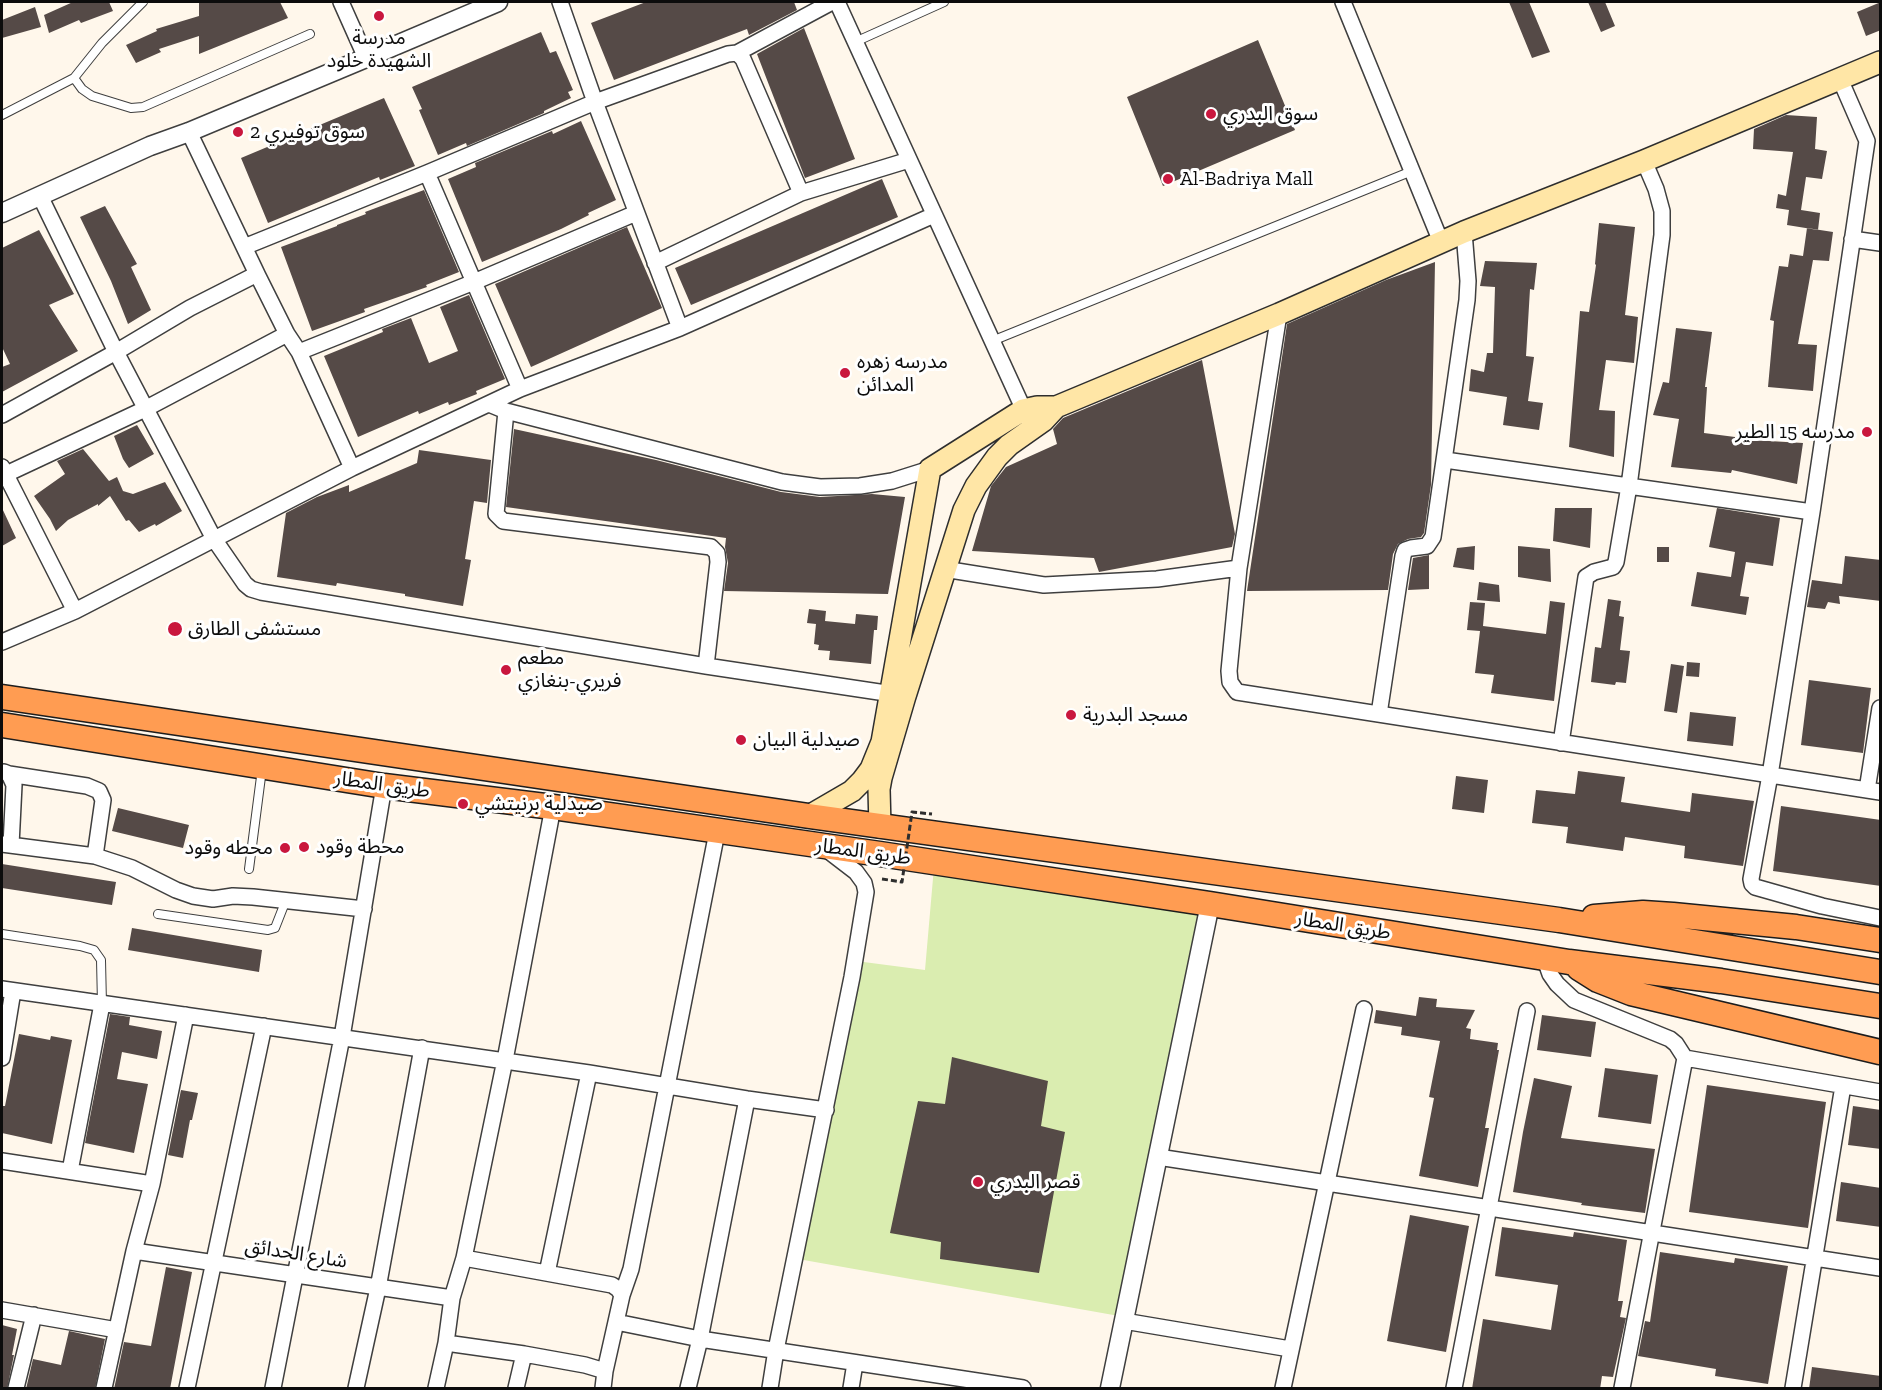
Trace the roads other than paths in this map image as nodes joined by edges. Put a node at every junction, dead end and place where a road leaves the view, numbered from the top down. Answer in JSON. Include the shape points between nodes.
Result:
{"nodes":[{"id":1,"x":142,"y":2,"type":"edge"},
{"id":2,"x":341,"y":2,"type":"edge"},
{"id":3,"x":498,"y":2,"type":"edge"},
{"id":4,"x":560,"y":2,"type":"edge"},
{"id":5,"x":832,"y":2,"type":"edge"},
{"id":6,"x":837,"y":2,"type":"edge"},
{"id":7,"x":944,"y":2,"type":"edge"},
{"id":8,"x":1343,"y":2,"type":"edge"},
{"id":9,"x":310,"y":34,"type":"dead end"},
{"id":10,"x":855,"y":42,"type":"junction"},
{"id":11,"x":737,"y":53,"type":"junction"},
{"id":12,"x":366,"y":58,"type":"junction"},
{"id":13,"x":1881,"y":62,"type":"edge"},
{"id":14,"x":74,"y":78,"type":"junction"},
{"id":15,"x":1840,"y":80,"type":"junction"},
{"id":16,"x":595,"y":102,"type":"junction"},
{"id":17,"x":2,"y":115,"type":"edge"},
{"id":18,"x":189,"y":132,"type":"junction"},
{"id":19,"x":1874,"y":142,"type":"edge"},
{"id":20,"x":909,"y":160,"type":"junction"},
{"id":21,"x":1644,"y":161,"type":"junction"},
{"id":22,"x":1412,"y":171,"type":"junction"},
{"id":23,"x":427,"y":173,"type":"junction"},
{"id":24,"x":801,"y":193,"type":"junction"},
{"id":25,"x":40,"y":196,"type":"junction"},
{"id":26,"x":2,"y":213,"type":"edge"},
{"id":27,"x":636,"y":213,"type":"junction"},
{"id":28,"x":934,"y":215,"type":"junction"},
{"id":29,"x":1464,"y":232,"type":"junction"},
{"id":30,"x":1852,"y":239,"type":"junction"},
{"id":31,"x":1441,"y":242,"type":"junction"},
{"id":32,"x":1881,"y":243,"type":"edge"},
{"id":33,"x":244,"y":247,"type":"junction"},
{"id":34,"x":655,"y":263,"type":"junction"},
{"id":35,"x":257,"y":274,"type":"junction"},
{"id":36,"x":474,"y":282,"type":"junction"},
{"id":37,"x":1279,"y":314,"type":"junction"},
{"id":38,"x":680,"y":328,"type":"junction"},
{"id":39,"x":287,"y":334,"type":"junction"},
{"id":40,"x":992,"y":341,"type":"junction"},
{"id":41,"x":116,"y":351,"type":"junction"},
{"id":42,"x":299,"y":351,"type":"junction"},
{"id":43,"x":520,"y":389,"type":"junction"},
{"id":44,"x":489,"y":404,"type":"junction"},
{"id":45,"x":145,"y":409,"type":"junction"},
{"id":46,"x":506,"y":411,"type":"junction"},
{"id":47,"x":2,"y":415,"type":"edge"},
{"id":48,"x":1028,"y":419,"type":"junction"},
{"id":49,"x":1445,"y":460,"type":"junction"},
{"id":50,"x":352,"y":468,"type":"junction"},
{"id":51,"x":930,"y":469,"type":"junction"},
{"id":52,"x":3,"y":473,"type":"edge"},
{"id":53,"x":1629,"y":486,"type":"junction"},
{"id":54,"x":1812,"y":512,"type":"junction"},
{"id":55,"x":214,"y":539,"type":"junction"},
{"id":56,"x":1239,"y":568,"type":"junction"},
{"id":57,"x":944,"y":569,"type":"junction"},
{"id":58,"x":75,"y":611,"type":"junction"},
{"id":59,"x":2,"y":642,"type":"edge"},
{"id":60,"x":706,"y":666,"type":"junction"},
{"id":61,"x":897,"y":695,"type":"junction"},
{"id":62,"x":4,"y":697,"type":"edge"},
{"id":63,"x":1881,"y":708,"type":"edge"},
{"id":64,"x":1379,"y":714,"type":"junction"},
{"id":65,"x":2,"y":726,"type":"edge"},
{"id":66,"x":1561,"y":743,"type":"junction"},
{"id":67,"x":262,"y":767,"type":"junction"},
{"id":68,"x":5,"y":772,"type":"edge"},
{"id":69,"x":1770,"y":775,"type":"junction"},
{"id":70,"x":384,"y":786,"type":"junction"},
{"id":71,"x":1874,"y":791,"type":"edge"},
{"id":72,"x":553,"y":807,"type":"junction"},
{"id":73,"x":809,"y":816,"type":"junction"},
{"id":74,"x":880,"y":826,"type":"junction"},
{"id":75,"x":717,"y":832,"type":"junction"},
{"id":76,"x":6,"y":845,"type":"edge"},
{"id":77,"x":822,"y":846,"type":"junction"},
{"id":78,"x":95,"y":856,"type":"junction"},
{"id":79,"x":249,"y":869,"type":"dead end"},
{"id":80,"x":286,"y":900,"type":"junction"},
{"id":81,"x":1210,"y":904,"type":"junction"},
{"id":82,"x":363,"y":909,"type":"junction"},
{"id":83,"x":158,"y":914,"type":"dead end"},
{"id":84,"x":1881,"y":918,"type":"edge"},
{"id":85,"x":1559,"y":920,"type":"junction"},
{"id":86,"x":2,"y":934,"type":"edge"},
{"id":87,"x":1881,"y":940,"type":"edge"},
{"id":88,"x":1544,"y":957,"type":"junction"},
{"id":89,"x":1569,"y":962,"type":"junction"},
{"id":90,"x":1881,"y":972,"type":"edge"},
{"id":91,"x":8,"y":990,"type":"edge"},
{"id":92,"x":102,"y":1004,"type":"junction"},
{"id":93,"x":1881,"y":1006,"type":"edge"},
{"id":94,"x":1364,"y":1009,"type":"dead end"},
{"id":95,"x":1527,"y":1011,"type":"dead end"},
{"id":96,"x":186,"y":1015,"type":"junction"},
{"id":97,"x":264,"y":1026,"type":"junction"},
{"id":98,"x":342,"y":1037,"type":"junction"},
{"id":99,"x":422,"y":1048,"type":"junction"},
{"id":100,"x":1881,"y":1052,"type":"edge"},
{"id":101,"x":2,"y":1058,"type":"edge"},
{"id":102,"x":1685,"y":1058,"type":"junction"},
{"id":103,"x":505,"y":1060,"type":"junction"},
{"id":104,"x":589,"y":1073,"type":"junction"},
{"id":105,"x":667,"y":1085,"type":"junction"},
{"id":106,"x":1843,"y":1086,"type":"junction"},
{"id":107,"x":1881,"y":1092,"type":"edge"},
{"id":108,"x":747,"y":1099,"type":"junction"},
{"id":109,"x":826,"y":1110,"type":"junction"},
{"id":110,"x":1158,"y":1157,"type":"junction"},
{"id":111,"x":2,"y":1161,"type":"edge"},
{"id":112,"x":70,"y":1171,"type":"junction"},
{"id":113,"x":1327,"y":1183,"type":"junction"},
{"id":114,"x":152,"y":1184,"type":"junction"},
{"id":115,"x":1490,"y":1208,"type":"junction"},
{"id":116,"x":1653,"y":1233,"type":"junction"},
{"id":117,"x":134,"y":1251,"type":"junction"},
{"id":118,"x":464,"y":1258,"type":"junction"},
{"id":119,"x":1816,"y":1259,"type":"junction"},
{"id":120,"x":214,"y":1262,"type":"junction"},
{"id":121,"x":1881,"y":1268,"type":"edge"},
{"id":122,"x":547,"y":1274,"type":"junction"},
{"id":123,"x":296,"y":1275,"type":"junction"},
{"id":124,"x":378,"y":1288,"type":"junction"},
{"id":125,"x":622,"y":1295,"type":"junction"},
{"id":126,"x":452,"y":1298,"type":"junction"},
{"id":127,"x":2,"y":1310,"type":"edge"},
{"id":128,"x":34,"y":1315,"type":"junction"},
{"id":129,"x":1124,"y":1321,"type":"junction"},
{"id":130,"x":616,"y":1322,"type":"junction"},
{"id":131,"x":117,"y":1330,"type":"junction"},
{"id":132,"x":700,"y":1339,"type":"junction"},
{"id":133,"x":446,"y":1343,"type":"junction"},
{"id":134,"x":1290,"y":1349,"type":"junction"},
{"id":135,"x":776,"y":1350,"type":"junction"},
{"id":136,"x":524,"y":1354,"type":"junction"},
{"id":137,"x":855,"y":1363,"type":"junction"},
{"id":138,"x":605,"y":1371,"type":"junction"},
{"id":139,"x":936,"y":1383,"type":"edge"},
{"id":140,"x":16,"y":1389,"type":"edge"},
{"id":141,"x":104,"y":1389,"type":"edge"},
{"id":142,"x":187,"y":1389,"type":"edge"},
{"id":143,"x":273,"y":1389,"type":"edge"},
{"id":144,"x":356,"y":1389,"type":"edge"},
{"id":145,"x":436,"y":1389,"type":"edge"},
{"id":146,"x":516,"y":1389,"type":"edge"},
{"id":147,"x":603,"y":1389,"type":"edge"},
{"id":148,"x":688,"y":1389,"type":"edge"},
{"id":149,"x":770,"y":1389,"type":"edge"},
{"id":150,"x":851,"y":1389,"type":"edge"},
{"id":151,"x":1023,"y":1389,"type":"edge"},
{"id":152,"x":1110,"y":1389,"type":"edge"},
{"id":153,"x":1283,"y":1389,"type":"edge"},
{"id":154,"x":1454,"y":1389,"type":"edge"},
{"id":155,"x":1622,"y":1389,"type":"edge"},
{"id":156,"x":1793,"y":1389,"type":"edge"}],
"edges":[{"from":1,"to":14,"type":"lane","via":[[102,42]]},
{"from":2,"to":12,"type":"street"},
{"from":3,"to":12,"type":"street"},
{"from":4,"to":16,"type":"street"},
{"from":5,"to":11,"type":"street"},
{"from":6,"to":10,"type":"street"},
{"from":7,"to":10,"type":"lane"},
{"from":8,"to":22,"type":"street"},
{"from":9,"to":14,"type":"lane","via":[[143,107],[132,108],[92,96]]},
{"from":10,"to":20,"type":"street"},
{"from":11,"to":16,"type":"street"},
{"from":11,"to":24,"type":"street"},
{"from":12,"to":18,"type":"street"},
{"from":13,"to":15,"type":"main road"},
{"from":14,"to":17,"type":"lane"},
{"from":15,"to":19,"type":"street"},
{"from":15,"to":21,"type":"main road"},
{"from":16,"to":23,"type":"street"},
{"from":16,"to":27,"type":"street"},
{"from":18,"to":25,"type":"street"},
{"from":18,"to":33,"type":"street"},
{"from":19,"to":30,"type":"street"},
{"from":20,"to":24,"type":"street"},
{"from":20,"to":28,"type":"street"},
{"from":21,"to":29,"type":"main road"},
{"from":21,"to":53,"type":"street","via":[[1662,211],[1662,235]]},
{"from":22,"to":31,"type":"street"},
{"from":22,"to":40,"type":"lane"},
{"from":23,"to":33,"type":"street"},
{"from":23,"to":36,"type":"street"},
{"from":24,"to":34,"type":"street"},
{"from":25,"to":26,"type":"street"},
{"from":25,"to":41,"type":"street"},
{"from":27,"to":34,"type":"street"},
{"from":27,"to":36,"type":"street"},
{"from":28,"to":38,"type":"street"},
{"from":28,"to":40,"type":"street"},
{"from":29,"to":31,"type":"main road"},
{"from":29,"to":49,"type":"street","via":[[1467,300]]},
{"from":30,"to":32,"type":"street"},
{"from":30,"to":54,"type":"street"},
{"from":31,"to":37,"type":"main road"},
{"from":33,"to":35,"type":"street"},
{"from":34,"to":38,"type":"street"},
{"from":35,"to":39,"type":"street"},
{"from":35,"to":41,"type":"street"},
{"from":36,"to":42,"type":"street"},
{"from":36,"to":43,"type":"street"},
{"from":37,"to":48,"type":"main road","via":[[1056,406],[1043,421]]},
{"from":37,"to":56,"type":"street"},
{"from":38,"to":43,"type":"street"},
{"from":39,"to":42,"type":"street"},
{"from":39,"to":45,"type":"street"},
{"from":40,"to":48,"type":"street"},
{"from":41,"to":45,"type":"street"},
{"from":41,"to":47,"type":"street"},
{"from":42,"to":50,"type":"street"},
{"from":43,"to":44,"type":"street"},
{"from":44,"to":46,"type":"street"},
{"from":44,"to":50,"type":"street"},
{"from":45,"to":52,"type":"street"},
{"from":45,"to":55,"type":"street"},
{"from":46,"to":51,"type":"street","via":[[782,482],[820,487],[860,486],[892,482]]},
{"from":46,"to":60,"type":"street","via":[[496,514],[503,521],[711,547],[717,553]]},
{"from":48,"to":51,"type":"main road"},
{"from":48,"to":57,"type":"main road","via":[[976,486]]},
{"from":49,"to":53,"type":"street"},
{"from":49,"to":64,"type":"street","via":[[1431,542],[1405,550],[1403,556]]},
{"from":50,"to":55,"type":"street"},
{"from":51,"to":61,"type":"main road"},
{"from":52,"to":58,"type":"street"},
{"from":53,"to":54,"type":"street"},
{"from":53,"to":66,"type":"street","via":[[1616,562],[1613,567],[1586,577]]},
{"from":54,"to":69,"type":"street"},
{"from":55,"to":58,"type":"street"},
{"from":55,"to":60,"type":"street","via":[[245,584],[261,592]]},
{"from":56,"to":57,"type":"street","via":[[1157,579],[1044,585]]},
{"from":56,"to":64,"type":"street","via":[[1229,671],[1237,692]]},
{"from":57,"to":61,"type":"main road"},
{"from":58,"to":59,"type":"street"},
{"from":60,"to":61,"type":"street"},
{"from":61,"to":73,"type":"main road","via":[[871,769],[852,791]]},
{"from":61,"to":74,"type":"main road","via":[[879,789]]},
{"from":62,"to":73,"type":"highway","name":"طريق المطار"},
{"from":63,"to":71,"type":"street"},
{"from":64,"to":66,"type":"street"},
{"from":65,"to":67,"type":"highway","name":"طريق المطار"},
{"from":66,"to":69,"type":"street"},
{"from":67,"to":70,"type":"highway","name":"طريق المطار"},
{"from":67,"to":79,"type":"lane"},
{"from":68,"to":76,"type":"street","via":[[14,785]]},
{"from":68,"to":78,"type":"street","via":[[99,791],[103,800]]},
{"from":69,"to":71,"type":"street"},
{"from":69,"to":84,"type":"street","via":[[1752,884],[1822,906]]},
{"from":70,"to":72,"type":"highway","name":"طريق المطار"},
{"from":70,"to":82,"type":"street"},
{"from":72,"to":75,"type":"highway","name":"طريق المطار"},
{"from":72,"to":103,"type":"street"},
{"from":73,"to":74,"type":"highway","name":"طريق المطار"},
{"from":74,"to":85,"type":"highway","name":"طريق المطار"},
{"from":75,"to":77,"type":"highway","name":"طريق المطار"},
{"from":75,"to":105,"type":"street"},
{"from":76,"to":78,"type":"street"},
{"from":77,"to":81,"type":"highway","name":"طريق المطار"},
{"from":77,"to":109,"type":"street","via":[[856,872],[866,892]]},
{"from":78,"to":80,"type":"street","via":[[193,896]]},
{"from":80,"to":82,"type":"street"},
{"from":80,"to":83,"type":"lane","via":[[275,928],[268,930]]},
{"from":81,"to":88,"type":"highway","name":"طريق المطار"},
{"from":81,"to":110,"type":"street"},
{"from":82,"to":98,"type":"street"},
{"from":85,"to":87,"type":"highway","via":[[1642,913],[1796,927]]},
{"from":85,"to":90,"type":"highway","name":"طريق المطار"},
{"from":86,"to":92,"type":"lane","via":[[94,950],[100,960]]},
{"from":88,"to":89,"type":"highway","name":"طريق المطار"},
{"from":88,"to":102,"type":"street","via":[[1550,974],[1574,1000],[1670,1039]]},
{"from":89,"to":93,"type":"highway","name":"طريق المطار"},
{"from":89,"to":100,"type":"highway","via":[[1630,993]]},
{"from":91,"to":92,"type":"street"},
{"from":91,"to":101,"type":"street"},
{"from":92,"to":96,"type":"street"},
{"from":92,"to":112,"type":"street"},
{"from":94,"to":113,"type":"street"},
{"from":95,"to":115,"type":"street"},
{"from":96,"to":97,"type":"street"},
{"from":96,"to":114,"type":"street"},
{"from":97,"to":98,"type":"street"},
{"from":97,"to":120,"type":"street"},
{"from":98,"to":99,"type":"street"},
{"from":98,"to":123,"type":"street"},
{"from":99,"to":103,"type":"street"},
{"from":99,"to":124,"type":"street"},
{"from":102,"to":106,"type":"street"},
{"from":102,"to":116,"type":"street"},
{"from":103,"to":104,"type":"street"},
{"from":103,"to":118,"type":"street"},
{"from":104,"to":105,"type":"street"},
{"from":104,"to":122,"type":"street"},
{"from":105,"to":108,"type":"street"},
{"from":105,"to":125,"type":"street","via":[[631,1269]]},
{"from":106,"to":107,"type":"street"},
{"from":106,"to":119,"type":"street"},
{"from":108,"to":109,"type":"street"},
{"from":108,"to":132,"type":"street"},
{"from":109,"to":135,"type":"street"},
{"from":110,"to":113,"type":"street"},
{"from":110,"to":129,"type":"street"},
{"from":111,"to":112,"type":"street"},
{"from":112,"to":114,"type":"street"},
{"from":113,"to":115,"type":"street"},
{"from":113,"to":134,"type":"street"},
{"from":114,"to":117,"type":"street"},
{"from":115,"to":116,"type":"street"},
{"from":115,"to":154,"type":"street"},
{"from":116,"to":119,"type":"street"},
{"from":116,"to":155,"type":"street"},
{"from":117,"to":120,"type":"street","name":"شارع الحدائق"},
{"from":117,"to":131,"type":"street"},
{"from":118,"to":122,"type":"street"},
{"from":118,"to":126,"type":"street"},
{"from":119,"to":121,"type":"street"},
{"from":119,"to":156,"type":"street"},
{"from":120,"to":123,"type":"street","name":"شارع الحدائق"},
{"from":120,"to":142,"type":"street"},
{"from":122,"to":125,"type":"street","via":[[607,1283]]},
{"from":123,"to":124,"type":"street","name":"شارع الحدائق"},
{"from":123,"to":143,"type":"street"},
{"from":124,"to":126,"type":"street","name":"شارع الحدائق"},
{"from":124,"to":144,"type":"street"},
{"from":125,"to":130,"type":"street"},
{"from":126,"to":133,"type":"street"},
{"from":127,"to":128,"type":"street"},
{"from":128,"to":131,"type":"street"},
{"from":128,"to":140,"type":"street"},
{"from":129,"to":134,"type":"street"},
{"from":129,"to":152,"type":"street"},
{"from":130,"to":132,"type":"street"},
{"from":130,"to":138,"type":"street"},
{"from":131,"to":141,"type":"street"},
{"from":132,"to":135,"type":"street"},
{"from":132,"to":148,"type":"street"},
{"from":133,"to":136,"type":"street"},
{"from":133,"to":145,"type":"street"},
{"from":134,"to":153,"type":"street"},
{"from":135,"to":137,"type":"street"},
{"from":135,"to":149,"type":"street"},
{"from":136,"to":138,"type":"street"},
{"from":136,"to":146,"type":"street"},
{"from":137,"to":139,"type":"street"},
{"from":137,"to":150,"type":"street"},
{"from":138,"to":147,"type":"street"},
{"from":139,"to":151,"type":"street"}]}
